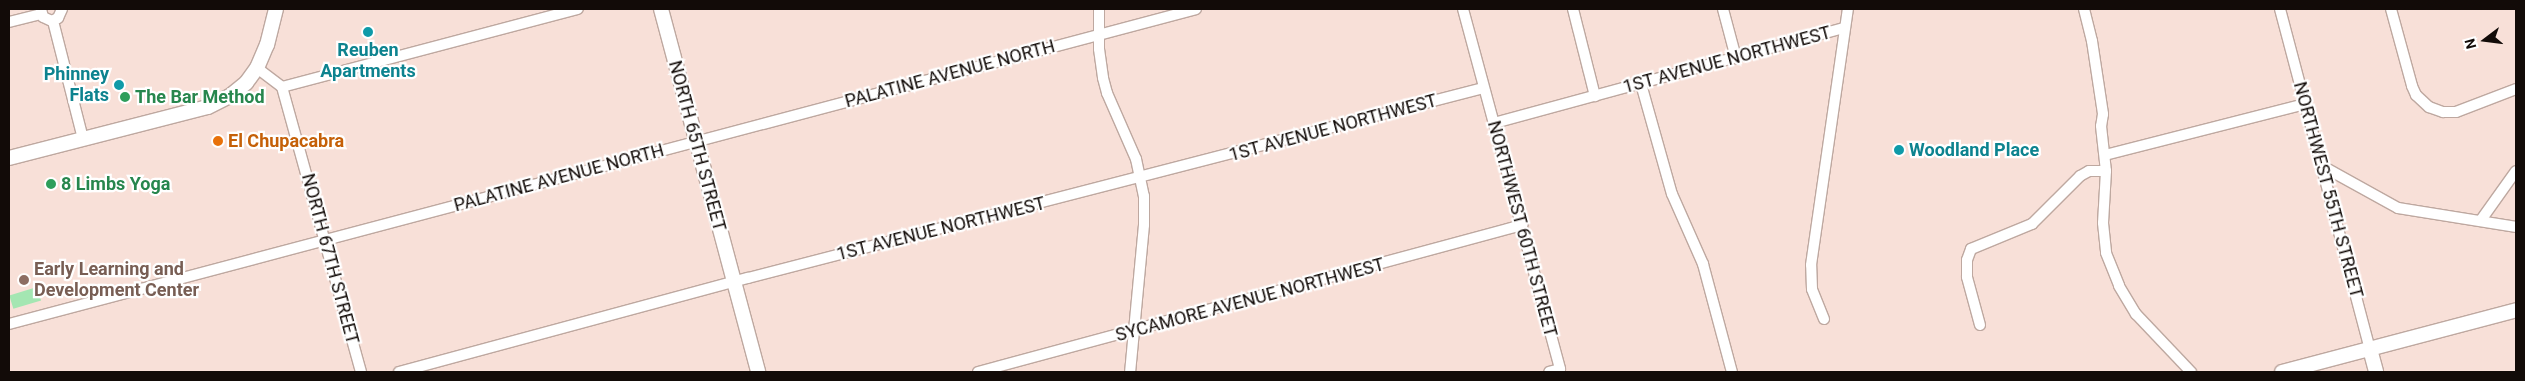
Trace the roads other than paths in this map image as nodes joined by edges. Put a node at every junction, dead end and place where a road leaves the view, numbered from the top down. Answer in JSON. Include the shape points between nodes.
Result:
{"nodes":[{"id":1,"x":62,"y":9,"type":"edge"},
{"id":2,"x":276,"y":9,"type":"edge"},
{"id":3,"x":578,"y":9,"type":"edge"},
{"id":4,"x":660,"y":9,"type":"edge"},
{"id":5,"x":1099,"y":9,"type":"edge"},
{"id":6,"x":1196,"y":9,"type":"edge"},
{"id":7,"x":1463,"y":9,"type":"edge"},
{"id":8,"x":1573,"y":9,"type":"edge"},
{"id":9,"x":1723,"y":9,"type":"edge"},
{"id":10,"x":1848,"y":9,"type":"edge"},
{"id":11,"x":2084,"y":9,"type":"edge"},
{"id":12,"x":2280,"y":9,"type":"edge"},
{"id":13,"x":2390,"y":9,"type":"edge"},
{"id":14,"x":41,"y":11,"type":"edge"},
{"id":15,"x":53,"y":21,"type":"junction"},
{"id":16,"x":9,"y":22,"type":"edge"},
{"id":17,"x":1844,"y":28,"type":"junction"},
{"id":18,"x":1099,"y":35,"type":"junction"},
{"id":19,"x":1736,"y":58,"type":"junction"},
{"id":20,"x":257,"y":68,"type":"junction"},
{"id":21,"x":1641,"y":84,"type":"junction"},
{"id":22,"x":282,"y":87,"type":"junction"},
{"id":23,"x":1483,"y":88,"type":"junction"},
{"id":24,"x":2514,"y":92,"type":"edge"},
{"id":25,"x":1595,"y":96,"type":"junction"},
{"id":26,"x":2305,"y":104,"type":"junction"},
{"id":27,"x":1494,"y":123,"type":"junction"},
{"id":28,"x":83,"y":139,"type":"junction"},
{"id":29,"x":696,"y":141,"type":"junction"},
{"id":30,"x":2105,"y":155,"type":"junction"},
{"id":31,"x":9,"y":158,"type":"edge"},
{"id":32,"x":2322,"y":166,"type":"junction"},
{"id":33,"x":2516,"y":170,"type":"edge"},
{"id":34,"x":2106,"y":171,"type":"junction"},
{"id":35,"x":1141,"y":178,"type":"junction"},
{"id":36,"x":2481,"y":220,"type":"junction"},
{"id":37,"x":1522,"y":225,"type":"junction"},
{"id":38,"x":2516,"y":227,"type":"edge"},
{"id":39,"x":325,"y":240,"type":"junction"},
{"id":40,"x":734,"y":282,"type":"junction"},
{"id":41,"x":2516,"y":310,"type":"edge"},
{"id":42,"x":1824,"y":319,"type":"dead end"},
{"id":43,"x":9,"y":324,"type":"edge"},
{"id":44,"x":1980,"y":326,"type":"dead end"},
{"id":45,"x":1134,"y":332,"type":"junction"},
{"id":46,"x":2370,"y":349,"type":"junction"},
{"id":47,"x":361,"y":372,"type":"edge"},
{"id":48,"x":399,"y":372,"type":"edge"},
{"id":49,"x":758,"y":372,"type":"edge"},
{"id":50,"x":978,"y":372,"type":"edge"},
{"id":51,"x":1130,"y":372,"type":"edge"},
{"id":52,"x":1549,"y":372,"type":"edge"},
{"id":53,"x":1732,"y":372,"type":"edge"},
{"id":54,"x":2191,"y":372,"type":"edge"},
{"id":55,"x":2282,"y":372,"type":"edge"},
{"id":56,"x":2376,"y":372,"type":"edge"}],
"edges":[{"from":1,"to":15,"type":"street","via":[[61,16]]},
{"from":2,"to":20,"type":"street"},
{"from":3,"to":22,"type":"street"},
{"from":4,"to":29,"type":"street","name":"NORTH 65TH STREET"},
{"from":5,"to":18,"type":"street"},
{"from":6,"to":18,"type":"street","name":"PALATINE AVENUE NORTH"},
{"from":7,"to":23,"type":"street","name":"NORTHWEST 60TH STREET"},
{"from":8,"to":25,"type":"street"},
{"from":9,"to":19,"type":"street"},
{"from":10,"to":17,"type":"street"},
{"from":11,"to":30,"type":"street","via":[[2103,114],[2101,126]]},
{"from":12,"to":26,"type":"street","name":"NORTHWEST 55TH STREET"},
{"from":13,"to":24,"type":"street","via":[[2416,95],[2436,110],[2464,110]]},
{"from":14,"to":15,"type":"street","via":[[46,19]]},
{"from":14,"to":16,"type":"street"},
{"from":15,"to":28,"type":"street"},
{"from":17,"to":19,"type":"street","name":"1ST AVENUE NORTHWEST"},
{"from":17,"to":42,"type":"street","via":[[1811,265],[1812,289]]},
{"from":18,"to":29,"type":"street","name":"PALATINE AVENUE NORTH"},
{"from":18,"to":35,"type":"street","via":[[1107,93]]},
{"from":19,"to":21,"type":"street","name":"1ST AVENUE NORTHWEST"},
{"from":20,"to":22,"type":"street"},
{"from":20,"to":28,"type":"street","via":[[230,96],[208,106]]},
{"from":21,"to":25,"type":"street","name":"1ST AVENUE NORTHWEST"},
{"from":21,"to":53,"type":"street","via":[[1673,198],[1703,264]]},
{"from":22,"to":39,"type":"street","name":"NORTH 67TH STREET"},
{"from":23,"to":27,"type":"street","name":"NORTHWEST 60TH STREET"},
{"from":23,"to":35,"type":"street","name":"1ST AVENUE NORTHWEST"},
{"from":25,"to":27,"type":"street","name":"1ST AVENUE NORTHWEST"},
{"from":26,"to":30,"type":"street"},
{"from":26,"to":32,"type":"street","name":"NORTHWEST 55TH STREET"},
{"from":27,"to":37,"type":"street","name":"NORTHWEST 60TH STREET"},
{"from":28,"to":31,"type":"street"},
{"from":29,"to":39,"type":"street","name":"PALATINE AVENUE NORTH"},
{"from":29,"to":40,"type":"street","name":"NORTH 65TH STREET"},
{"from":30,"to":34,"type":"street"},
{"from":32,"to":36,"type":"street","via":[[2398,208]]},
{"from":32,"to":46,"type":"street","name":"NORTHWEST 55TH STREET"},
{"from":33,"to":36,"type":"street"},
{"from":34,"to":44,"type":"street","via":[[2080,176],[2032,224],[1971,249],[1966,260],[1966,277]]},
{"from":34,"to":54,"type":"street","via":[[2103,223],[2106,245],[2119,286],[2136,314]]},
{"from":35,"to":40,"type":"street","name":"1ST AVENUE NORTHWEST"},
{"from":35,"to":45,"type":"street","via":[[1144,225]]},
{"from":36,"to":38,"type":"street"},
{"from":37,"to":45,"type":"street","name":"SYCAMORE AVENUE NORTHWEST"},
{"from":37,"to":52,"type":"street","name":"NORTHWEST 60TH STREET","via":[[1560,369]]},
{"from":39,"to":43,"type":"street","name":"PALATINE AVENUE NORTH"},
{"from":39,"to":47,"type":"street","name":"NORTH 67TH STREET"},
{"from":40,"to":48,"type":"street","name":"1ST AVENUE NORTHWEST"},
{"from":40,"to":49,"type":"street","name":"NORTH 65TH STREET"},
{"from":41,"to":46,"type":"street"},
{"from":45,"to":50,"type":"street","name":"SYCAMORE AVENUE NORTHWEST"},
{"from":45,"to":51,"type":"street"},
{"from":46,"to":55,"type":"street"},
{"from":46,"to":56,"type":"street","name":"NORTHWEST 55TH STREET"}]}
